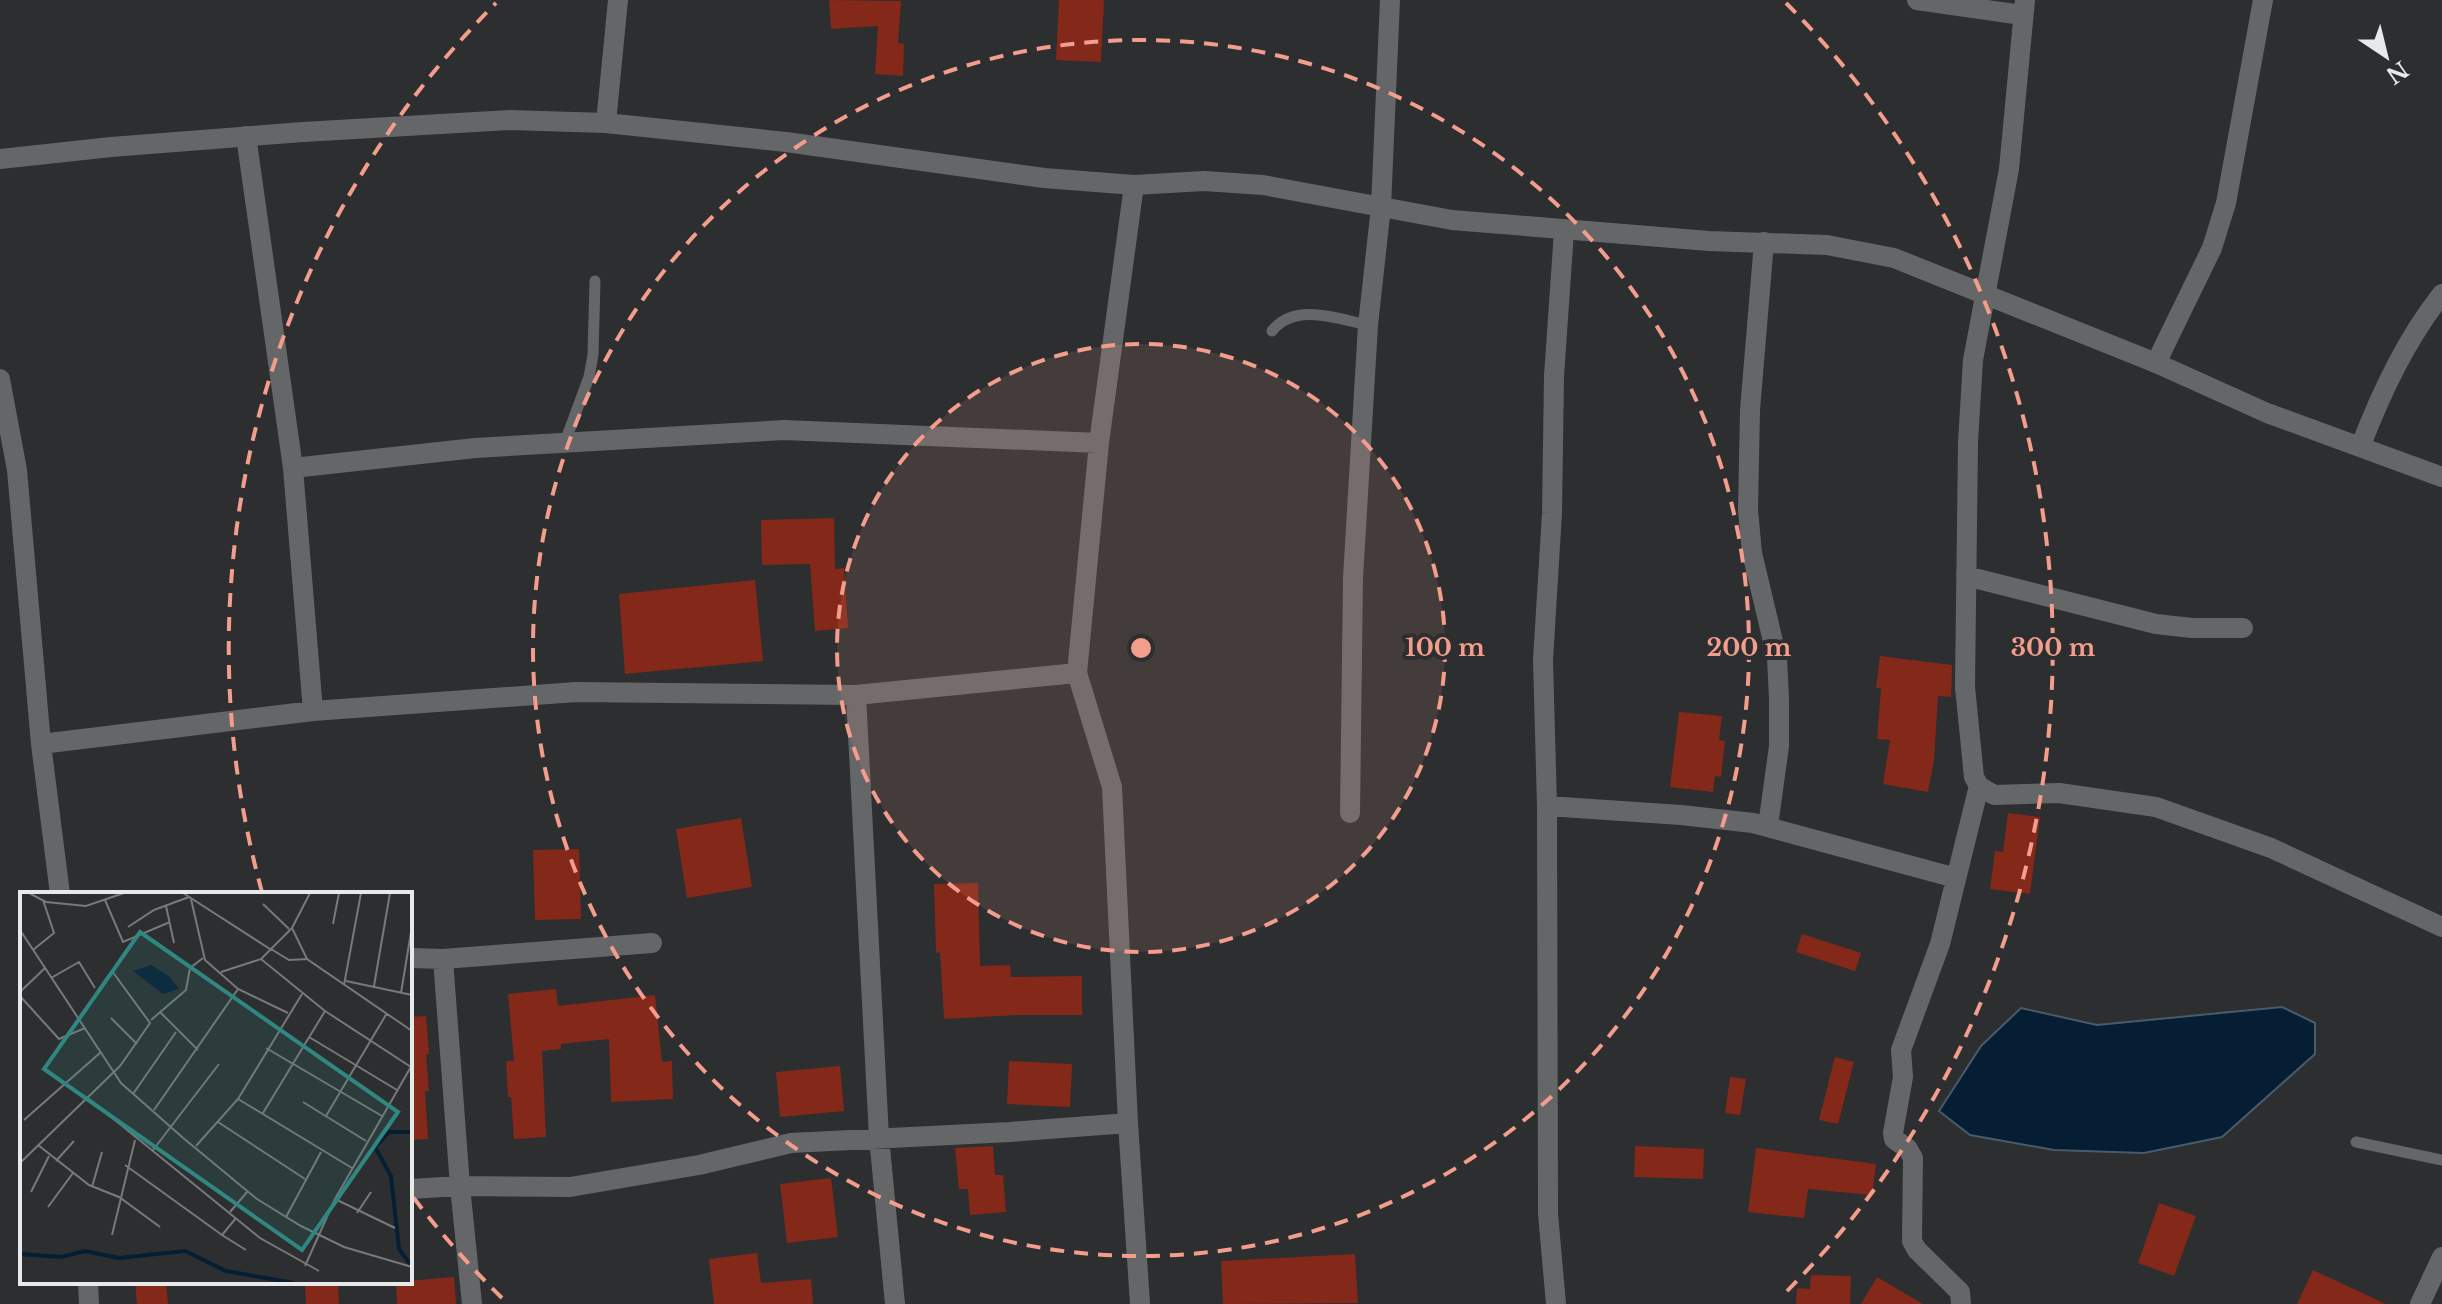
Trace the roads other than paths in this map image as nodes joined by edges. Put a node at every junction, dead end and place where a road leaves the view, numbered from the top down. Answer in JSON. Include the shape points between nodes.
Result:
{"nodes":[{"id":1,"x":618,"y":0,"type":"edge"},
{"id":2,"x":1390,"y":0,"type":"edge"},
{"id":3,"x":1917,"y":0,"type":"edge"},
{"id":4,"x":2263,"y":0,"type":"edge"},
{"id":5,"x":2023,"y":8,"type":"edge"},
{"id":6,"x":606,"y":123,"type":"junction"},
{"id":7,"x":246,"y":136,"type":"junction"},
{"id":8,"x":0,"y":159,"type":"edge"},
{"id":9,"x":1134,"y":185,"type":"junction"},
{"id":10,"x":1381,"y":207,"type":"junction"},
{"id":11,"x":1564,"y":231,"type":"junction"},
{"id":12,"x":1764,"y":242,"type":"junction"},
{"id":13,"x":595,"y":281,"type":"dead end"},
{"id":14,"x":1985,"y":293,"type":"junction"},
{"id":15,"x":2442,"y":294,"type":"edge"},
{"id":16,"x":1368,"y":325,"type":"junction"},
{"id":17,"x":1272,"y":331,"type":"dead end"},
{"id":18,"x":2156,"y":363,"type":"junction"},
{"id":19,"x":0,"y":379,"type":"edge"},
{"id":20,"x":565,"y":442,"type":"junction"},
{"id":21,"x":1099,"y":443,"type":"junction"},
{"id":22,"x":2361,"y":445,"type":"junction"},
{"id":23,"x":293,"y":468,"type":"junction"},
{"id":24,"x":9,"y":470,"type":"edge"},
{"id":25,"x":2442,"y":477,"type":"edge"},
{"id":26,"x":1966,"y":576,"type":"junction"},
{"id":27,"x":2243,"y":628,"type":"dead end"},
{"id":28,"x":1077,"y":673,"type":"junction"},
{"id":29,"x":856,"y":695,"type":"junction"},
{"id":30,"x":313,"y":711,"type":"junction"},
{"id":31,"x":41,"y":744,"type":"junction"},
{"id":32,"x":1979,"y":786,"type":"junction"},
{"id":33,"x":1547,"y":806,"type":"junction"},
{"id":34,"x":1350,"y":813,"type":"dead end"},
{"id":35,"x":1768,"y":826,"type":"junction"},
{"id":36,"x":1956,"y":878,"type":"junction"},
{"id":37,"x":60,"y":892,"type":"edge"},
{"id":38,"x":2442,"y":927,"type":"edge"},
{"id":39,"x":652,"y":943,"type":"dead end"},
{"id":40,"x":412,"y":958,"type":"edge"},
{"id":41,"x":443,"y":959,"type":"junction"},
{"id":42,"x":1128,"y":1123,"type":"junction"},
{"id":43,"x":879,"y":1137,"type":"junction"},
{"id":44,"x":2356,"y":1142,"type":"dead end"},
{"id":45,"x":2442,"y":1160,"type":"edge"},
{"id":46,"x":460,"y":1186,"type":"junction"},
{"id":47,"x":412,"y":1189,"type":"edge"},
{"id":48,"x":2442,"y":1257,"type":"edge"},
{"id":49,"x":88,"y":1284,"type":"edge"},
{"id":50,"x":89,"y":1304,"type":"edge"},
{"id":51,"x":472,"y":1304,"type":"edge"},
{"id":52,"x":895,"y":1304,"type":"edge"},
{"id":53,"x":1140,"y":1304,"type":"edge"},
{"id":54,"x":1556,"y":1304,"type":"edge"},
{"id":55,"x":1961,"y":1304,"type":"edge"},
{"id":56,"x":2420,"y":1304,"type":"edge"}],
"edges":[{"from":1,"to":6,"type":"street"},
{"from":2,"to":10,"type":"street"},
{"from":3,"to":5,"type":"street"},
{"from":4,"to":18,"type":"street","via":[[2226,203],[2212,248]]},
{"from":5,"to":14,"type":"street","via":[[2009,169]]},
{"from":6,"to":7,"type":"street","via":[[510,120]]},
{"from":6,"to":9,"type":"street"},
{"from":7,"to":8,"type":"street"},
{"from":7,"to":23,"type":"street"},
{"from":9,"to":10,"type":"street","via":[[1263,185]]},
{"from":9,"to":21,"type":"street"},
{"from":10,"to":11,"type":"street"},
{"from":10,"to":16,"type":"street"},
{"from":11,"to":12,"type":"street"},
{"from":11,"to":33,"type":"street","via":[[1543,660]]},
{"from":12,"to":14,"type":"street","via":[[1827,245],[1894,258]]},
{"from":12,"to":35,"type":"street","via":[[1748,510],[1752,553],[1777,658],[1779,746]]},
{"from":13,"to":20,"type":"lane","via":[[589,377]]},
{"from":14,"to":18,"type":"street"},
{"from":14,"to":26,"type":"street","via":[[1973,360]]},
{"from":15,"to":22,"type":"street","via":[[2405,347]]},
{"from":16,"to":17,"type":"lane","via":[[1306,314],[1279,322]]},
{"from":16,"to":34,"type":"street","via":[[1353,578]]},
{"from":18,"to":22,"type":"street","via":[[2267,413]]},
{"from":19,"to":24,"type":"street"},
{"from":20,"to":21,"type":"street","via":[[784,430]]},
{"from":20,"to":23,"type":"street"},
{"from":21,"to":28,"type":"street"},
{"from":22,"to":25,"type":"street"},
{"from":23,"to":30,"type":"street"},
{"from":24,"to":31,"type":"street"},
{"from":26,"to":27,"type":"street","via":[[2156,624]]},
{"from":26,"to":32,"type":"street","via":[[1965,687],[1971,768]]},
{"from":28,"to":29,"type":"street"},
{"from":28,"to":42,"type":"street","via":[[1112,787]]},
{"from":29,"to":30,"type":"street","via":[[576,692]]},
{"from":29,"to":43,"type":"street"},
{"from":30,"to":31,"type":"street"},
{"from":31,"to":37,"type":"street"},
{"from":32,"to":36,"type":"street"},
{"from":32,"to":38,"type":"street","via":[[1994,795],[2070,794],[2156,807],[2271,848]]},
{"from":33,"to":35,"type":"street"},
{"from":33,"to":54,"type":"street","via":[[1548,1214]]},
{"from":35,"to":36,"type":"street"},
{"from":36,"to":55,"type":"street","via":[[1940,944],[1903,1041],[1893,1133],[1913,1158],[1912,1241],[1960,1292]]},
{"from":39,"to":41,"type":"street"},
{"from":40,"to":41,"type":"street"},
{"from":41,"to":46,"type":"street"},
{"from":42,"to":43,"type":"street"},
{"from":42,"to":53,"type":"street"},
{"from":43,"to":46,"type":"street","via":[[791,1143],[570,1187]]},
{"from":43,"to":52,"type":"street"},
{"from":44,"to":45,"type":"lane"},
{"from":46,"to":47,"type":"street"},
{"from":46,"to":51,"type":"street"},
{"from":48,"to":56,"type":"street"},
{"from":49,"to":50,"type":"street"}]}
